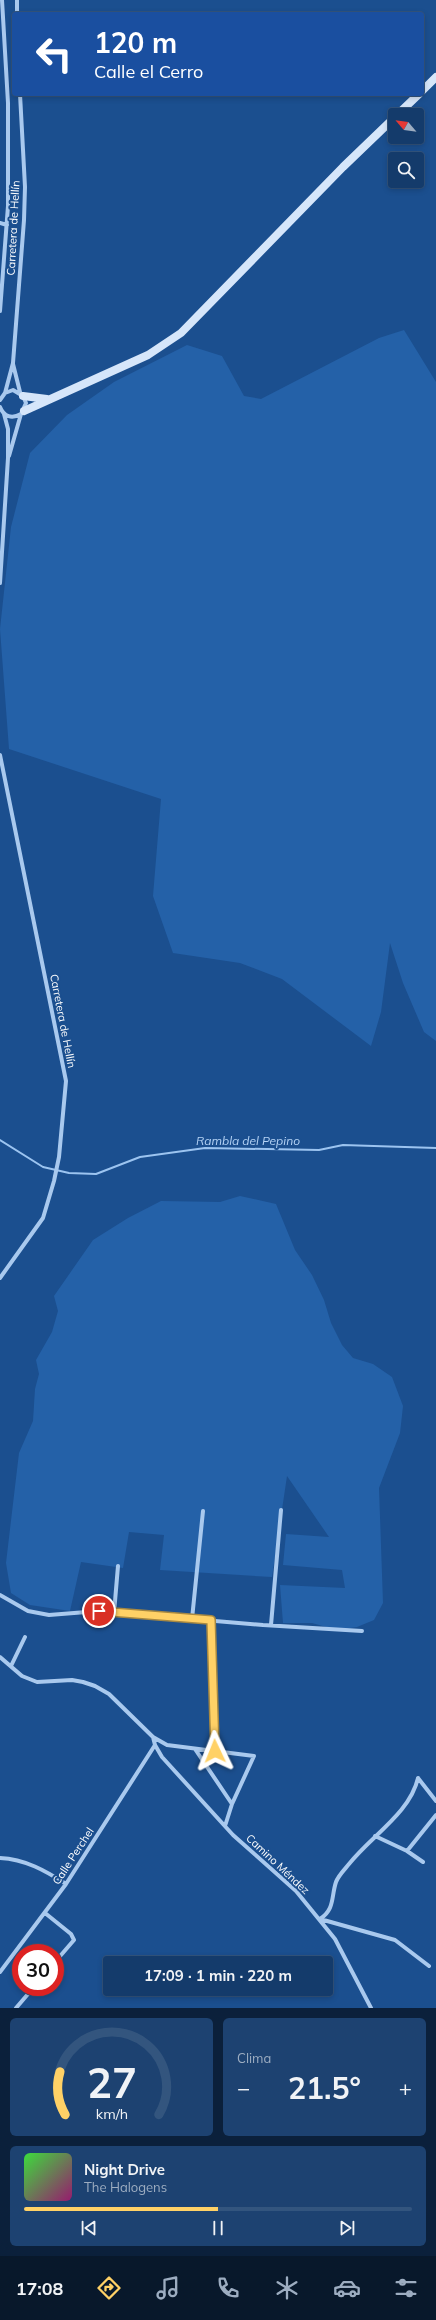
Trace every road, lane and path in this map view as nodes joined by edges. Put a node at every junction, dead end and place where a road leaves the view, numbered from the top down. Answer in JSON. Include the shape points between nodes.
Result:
{"nodes":[{"id":1,"x":2,"y":0,"type":"edge"},
{"id":2,"x":17,"y":0,"type":"edge"},
{"id":3,"x":17,"y":12,"type":"edge"},
{"id":4,"x":436,"y":77,"type":"edge"},
{"id":5,"x":424,"y":89,"type":"edge"},
{"id":6,"x":20,"y":96,"type":"edge"},
{"id":7,"x":417,"y":96,"type":"edge"},
{"id":8,"x":404,"y":108,"type":"edge"},
{"id":9,"x":388,"y":124,"type":"edge"},
{"id":10,"x":0,"y":223,"type":"edge"},
{"id":11,"x":7,"y":225,"type":"junction"},
{"id":12,"x":0,"y":311,"type":"edge"},
{"id":13,"x":13,"y":363,"type":"junction"},
{"id":14,"x":5,"y":393,"type":"junction"},
{"id":15,"x":22,"y":394,"type":"junction"},
{"id":16,"x":0,"y":398,"type":"edge"},
{"id":17,"x":48,"y":398,"type":"junction"},
{"id":18,"x":0,"y":407,"type":"edge"},
{"id":19,"x":22,"y":413,"type":"junction"},
{"id":20,"x":4,"y":414,"type":"junction"},
{"id":21,"x":8,"y":458,"type":"junction"},
{"id":22,"x":0,"y":583,"type":"edge"},
{"id":23,"x":0,"y":755,"type":"edge"},
{"id":24,"x":0,"y":1278,"type":"edge"},
{"id":25,"x":281,"y":1510,"type":"dead end"},
{"id":26,"x":203,"y":1511,"type":"dead end"},
{"id":27,"x":118,"y":1566,"type":"dead end"},
{"id":28,"x":0,"y":1595,"type":"edge"},
{"id":29,"x":114,"y":1613,"type":"junction"},
{"id":30,"x":192,"y":1619,"type":"junction"},
{"id":31,"x":211,"y":1620,"type":"junction"},
{"id":32,"x":272,"y":1624,"type":"junction"},
{"id":33,"x":362,"y":1631,"type":"dead end"},
{"id":34,"x":25,"y":1637,"type":"dead end"},
{"id":35,"x":0,"y":1657,"type":"edge"},
{"id":36,"x":11,"y":1666,"type":"junction"},
{"id":37,"x":153,"y":1737,"type":"junction"},
{"id":38,"x":155,"y":1745,"type":"junction"},
{"id":39,"x":195,"y":1749,"type":"junction"},
{"id":40,"x":215,"y":1751,"type":"junction"},
{"id":41,"x":436,"y":1801,"type":"edge"},
{"id":42,"x":232,"y":1804,"type":"junction"},
{"id":43,"x":436,"y":1815,"type":"edge"},
{"id":44,"x":225,"y":1826,"type":"junction"},
{"id":45,"x":375,"y":1836,"type":"junction"},
{"id":46,"x":407,"y":1851,"type":"junction"},
{"id":47,"x":0,"y":1858,"type":"edge"},
{"id":48,"x":423,"y":1862,"type":"dead end"},
{"id":49,"x":66,"y":1884,"type":"junction"},
{"id":50,"x":45,"y":1913,"type":"junction"},
{"id":51,"x":64,"y":1952,"type":"edge"},
{"id":52,"x":429,"y":1966,"type":"dead end"},
{"id":53,"x":0,"y":1972,"type":"edge"},
{"id":54,"x":26,"y":1996,"type":"edge"},
{"id":55,"x":16,"y":2008,"type":"edge"},
{"id":56,"x":371,"y":2008,"type":"edge"}],
"edges":[{"from":1,"to":11,"type":"street","via":[[8,103]]},
{"from":2,"to":3,"type":"street"},
{"from":4,"to":5,"type":"street"},
{"from":6,"to":13,"type":"street","name":"Carretera de Hellín","via":[[25,187]]},
{"from":7,"to":8,"type":"street"},
{"from":9,"to":17,"type":"street","via":[[180,333],[148,355]]},
{"from":10,"to":11,"type":"street"},
{"from":11,"to":12,"type":"street"},
{"from":13,"to":14,"type":"street","name":"Carretera de Hellín"},
{"from":13,"to":15,"type":"street","name":"Carretera de Hellín"},
{"from":14,"to":15,"type":"street","via":[[13,390]]},
{"from":14,"to":16,"type":"street"},
{"from":15,"to":17,"type":"street"},
{"from":15,"to":19,"type":"street","name":"Carretera de Hellín","via":[[26,403]]},
{"from":17,"to":19,"type":"street"},
{"from":18,"to":20,"type":"street","name":"Carretera de Hellín"},
{"from":19,"to":20,"type":"street","via":[[12,417]]},
{"from":19,"to":21,"type":"street","name":"Carretera de Hellín"},
{"from":20,"to":21,"type":"street","name":"Carretera de Hellín","via":[[8,429]]},
{"from":21,"to":22,"type":"street","name":"Carretera de Hellín"},
{"from":23,"to":24,"type":"street","name":"Carretera de Hellín","via":[[66,1081],[59,1156],[43,1218]]},
{"from":25,"to":32,"type":"street"},
{"from":26,"to":30,"type":"street"},
{"from":27,"to":29,"type":"street"},
{"from":28,"to":29,"type":"street","via":[[28,1611],[49,1615],[99,1611]]},
{"from":29,"to":30,"type":"street"},
{"from":30,"to":31,"type":"street"},
{"from":31,"to":32,"type":"street"},
{"from":31,"to":40,"type":"street"},
{"from":32,"to":33,"type":"street"},
{"from":34,"to":36,"type":"street"},
{"from":35,"to":36,"type":"street"},
{"from":36,"to":37,"type":"street","via":[[22,1676],[37,1682],[72,1680],[96,1686],[109,1694]]},
{"from":37,"to":38,"type":"street","name":"Camino Méndez"},
{"from":37,"to":39,"type":"street","via":[[167,1745]]},
{"from":38,"to":44,"type":"street","name":"Camino Méndez","via":[[162,1757]]},
{"from":38,"to":49,"type":"street","name":"Calle Perchel"},
{"from":39,"to":40,"type":"street"},
{"from":39,"to":42,"type":"street"},
{"from":40,"to":42,"type":"street","via":[[254,1756]]},
{"from":41,"to":45,"type":"street","via":[[418,1778],[415,1791],[408,1802]]},
{"from":42,"to":44,"type":"street"},
{"from":43,"to":46,"type":"street"},
{"from":44,"to":56,"type":"street","name":"Camino Méndez","via":[[296,1891],[335,1939]]},
{"from":45,"to":46,"type":"street"},
{"from":45,"to":52,"type":"street","via":[[336,1881],[333,1904],[327,1914],[320,1919],[395,1940]]},
{"from":46,"to":48,"type":"street"},
{"from":47,"to":49,"type":"street","via":[[27,1863],[49,1872]]},
{"from":49,"to":50,"type":"street","name":"Calle Perchel"},
{"from":50,"to":51,"type":"street","via":[[71,1934],[74,1940]]},
{"from":50,"to":53,"type":"street","name":"Calle Perchel"},
{"from":54,"to":55,"type":"street"}]}
